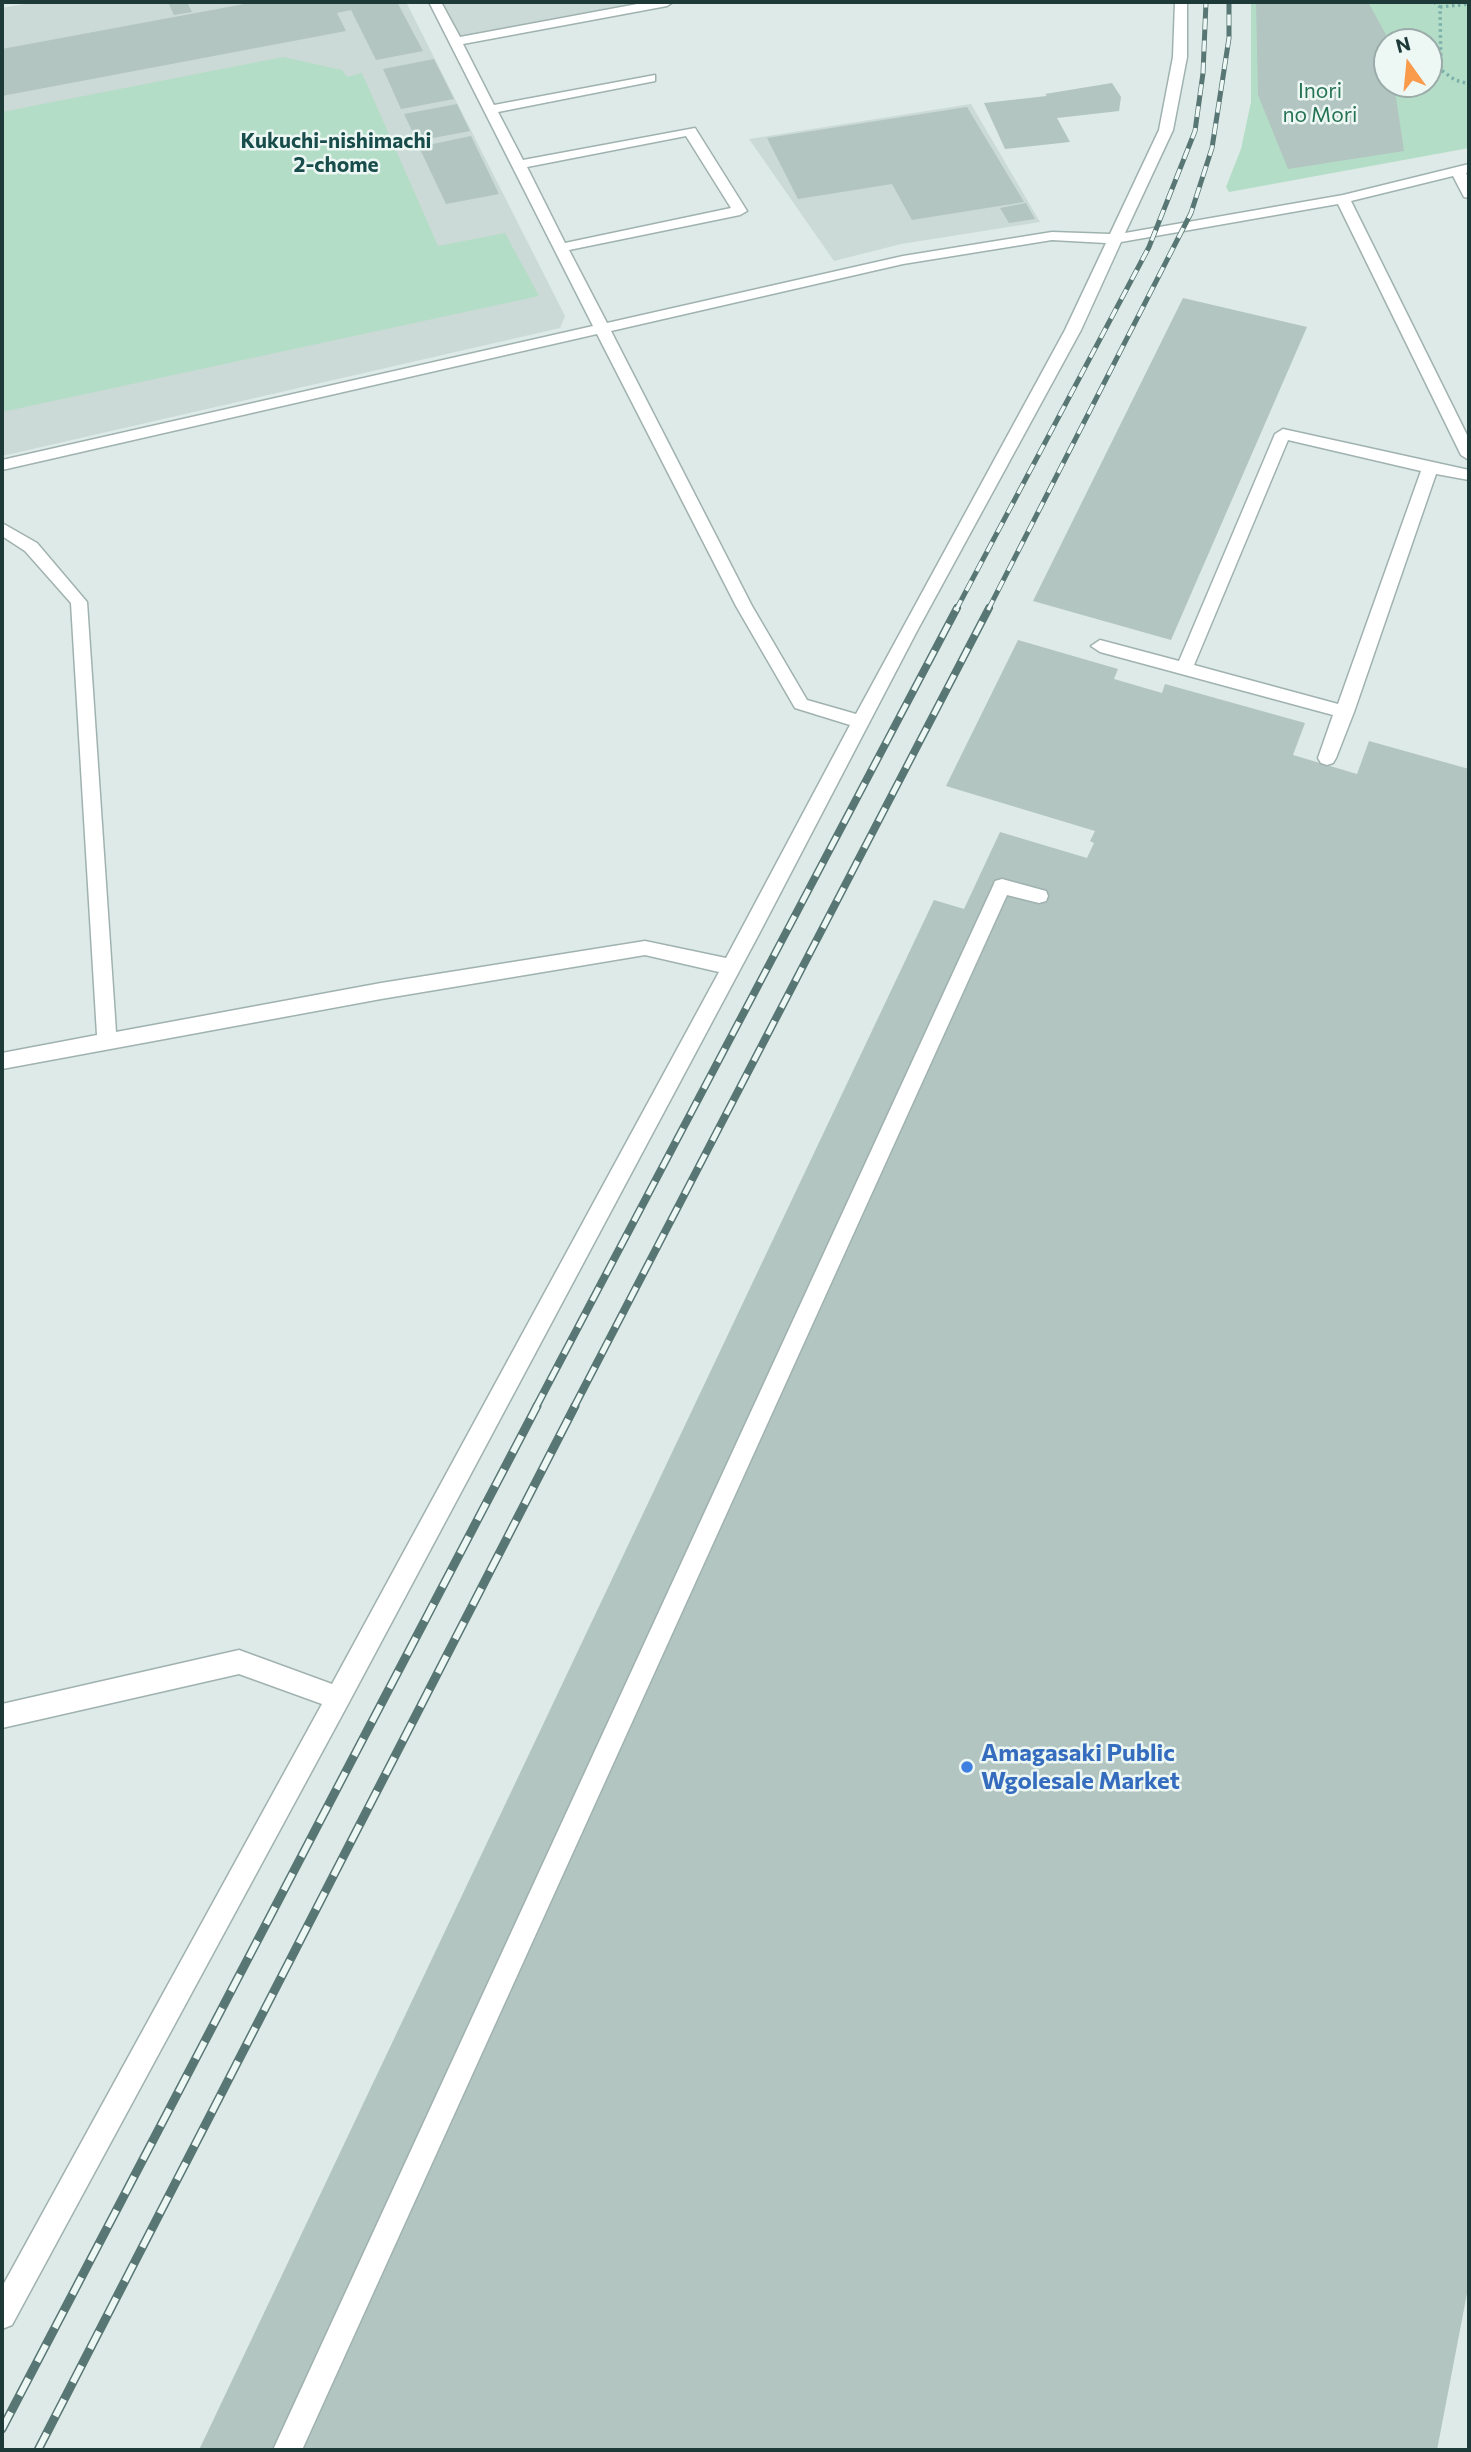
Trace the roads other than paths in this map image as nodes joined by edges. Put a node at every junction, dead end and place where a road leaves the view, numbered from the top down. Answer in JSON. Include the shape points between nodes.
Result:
{"nodes":[{"id":1,"x":435,"y":2,"type":"edge"},
{"id":2,"x":667,"y":2,"type":"edge"},
{"id":3,"x":1181,"y":2,"type":"edge"},
{"id":4,"x":455,"y":42,"type":"junction"},
{"id":5,"x":650,"y":78,"type":"dead end"},
{"id":6,"x":489,"y":110,"type":"junction"},
{"id":7,"x":517,"y":165,"type":"junction"},
{"id":8,"x":1463,"y":169,"type":"edge"},
{"id":9,"x":1469,"y":194,"type":"edge"},
{"id":10,"x":1343,"y":199,"type":"junction"},
{"id":11,"x":1116,"y":239,"type":"junction"},
{"id":12,"x":560,"y":248,"type":"junction"},
{"id":13,"x":603,"y":328,"type":"junction"},
{"id":14,"x":1469,"y":455,"type":"edge"},
{"id":15,"x":2,"y":465,"type":"edge"},
{"id":16,"x":1430,"y":468,"type":"junction"},
{"id":17,"x":1469,"y":475,"type":"edge"},
{"id":18,"x":2,"y":528,"type":"edge"},
{"id":19,"x":1100,"y":646,"type":"dead end"},
{"id":20,"x":1184,"y":669,"type":"junction"},
{"id":21,"x":1345,"y":712,"type":"junction"},
{"id":22,"x":860,"y":722,"type":"junction"},
{"id":23,"x":1327,"y":758,"type":"dead end"},
{"id":24,"x":1039,"y":896,"type":"dead end"},
{"id":25,"x":731,"y":967,"type":"junction"},
{"id":26,"x":107,"y":1041,"type":"junction"},
{"id":27,"x":2,"y":1061,"type":"edge"},
{"id":28,"x":338,"y":1698,"type":"junction"},
{"id":29,"x":2,"y":1716,"type":"edge"},
{"id":30,"x":2,"y":2315,"type":"edge"},
{"id":31,"x":287,"y":2450,"type":"edge"}],
"edges":[{"from":1,"to":4,"type":"street"},
{"from":2,"to":4,"type":"street"},
{"from":3,"to":11,"type":"street","via":[[1180,57],[1166,130]]},
{"from":4,"to":6,"type":"street"},
{"from":5,"to":6,"type":"street"},
{"from":6,"to":7,"type":"street"},
{"from":7,"to":12,"type":"street"},
{"from":7,"to":12,"type":"street","via":[[690,131],[740,211]]},
{"from":8,"to":9,"type":"street"},
{"from":8,"to":10,"type":"street"},
{"from":10,"to":11,"type":"street"},
{"from":10,"to":14,"type":"street"},
{"from":11,"to":13,"type":"street","via":[[1052,236],[903,260]]},
{"from":11,"to":22,"type":"street","via":[[1073,330]]},
{"from":12,"to":13,"type":"street"},
{"from":13,"to":15,"type":"street"},
{"from":13,"to":22,"type":"street","via":[[744,606],[801,705]]},
{"from":16,"to":17,"type":"street"},
{"from":16,"to":20,"type":"street","via":[[1283,434]]},
{"from":16,"to":21,"type":"street"},
{"from":18,"to":26,"type":"street","via":[[31,547],[79,602]]},
{"from":19,"to":20,"type":"street"},
{"from":20,"to":21,"type":"street"},
{"from":21,"to":23,"type":"street"},
{"from":22,"to":25,"type":"street"},
{"from":24,"to":31,"type":"street","via":[[1002,887]]},
{"from":25,"to":26,"type":"street","via":[[645,948]]},
{"from":25,"to":28,"type":"street"},
{"from":26,"to":27,"type":"street"},
{"from":28,"to":29,"type":"street","via":[[239,1662]]},
{"from":28,"to":30,"type":"street"}]}
